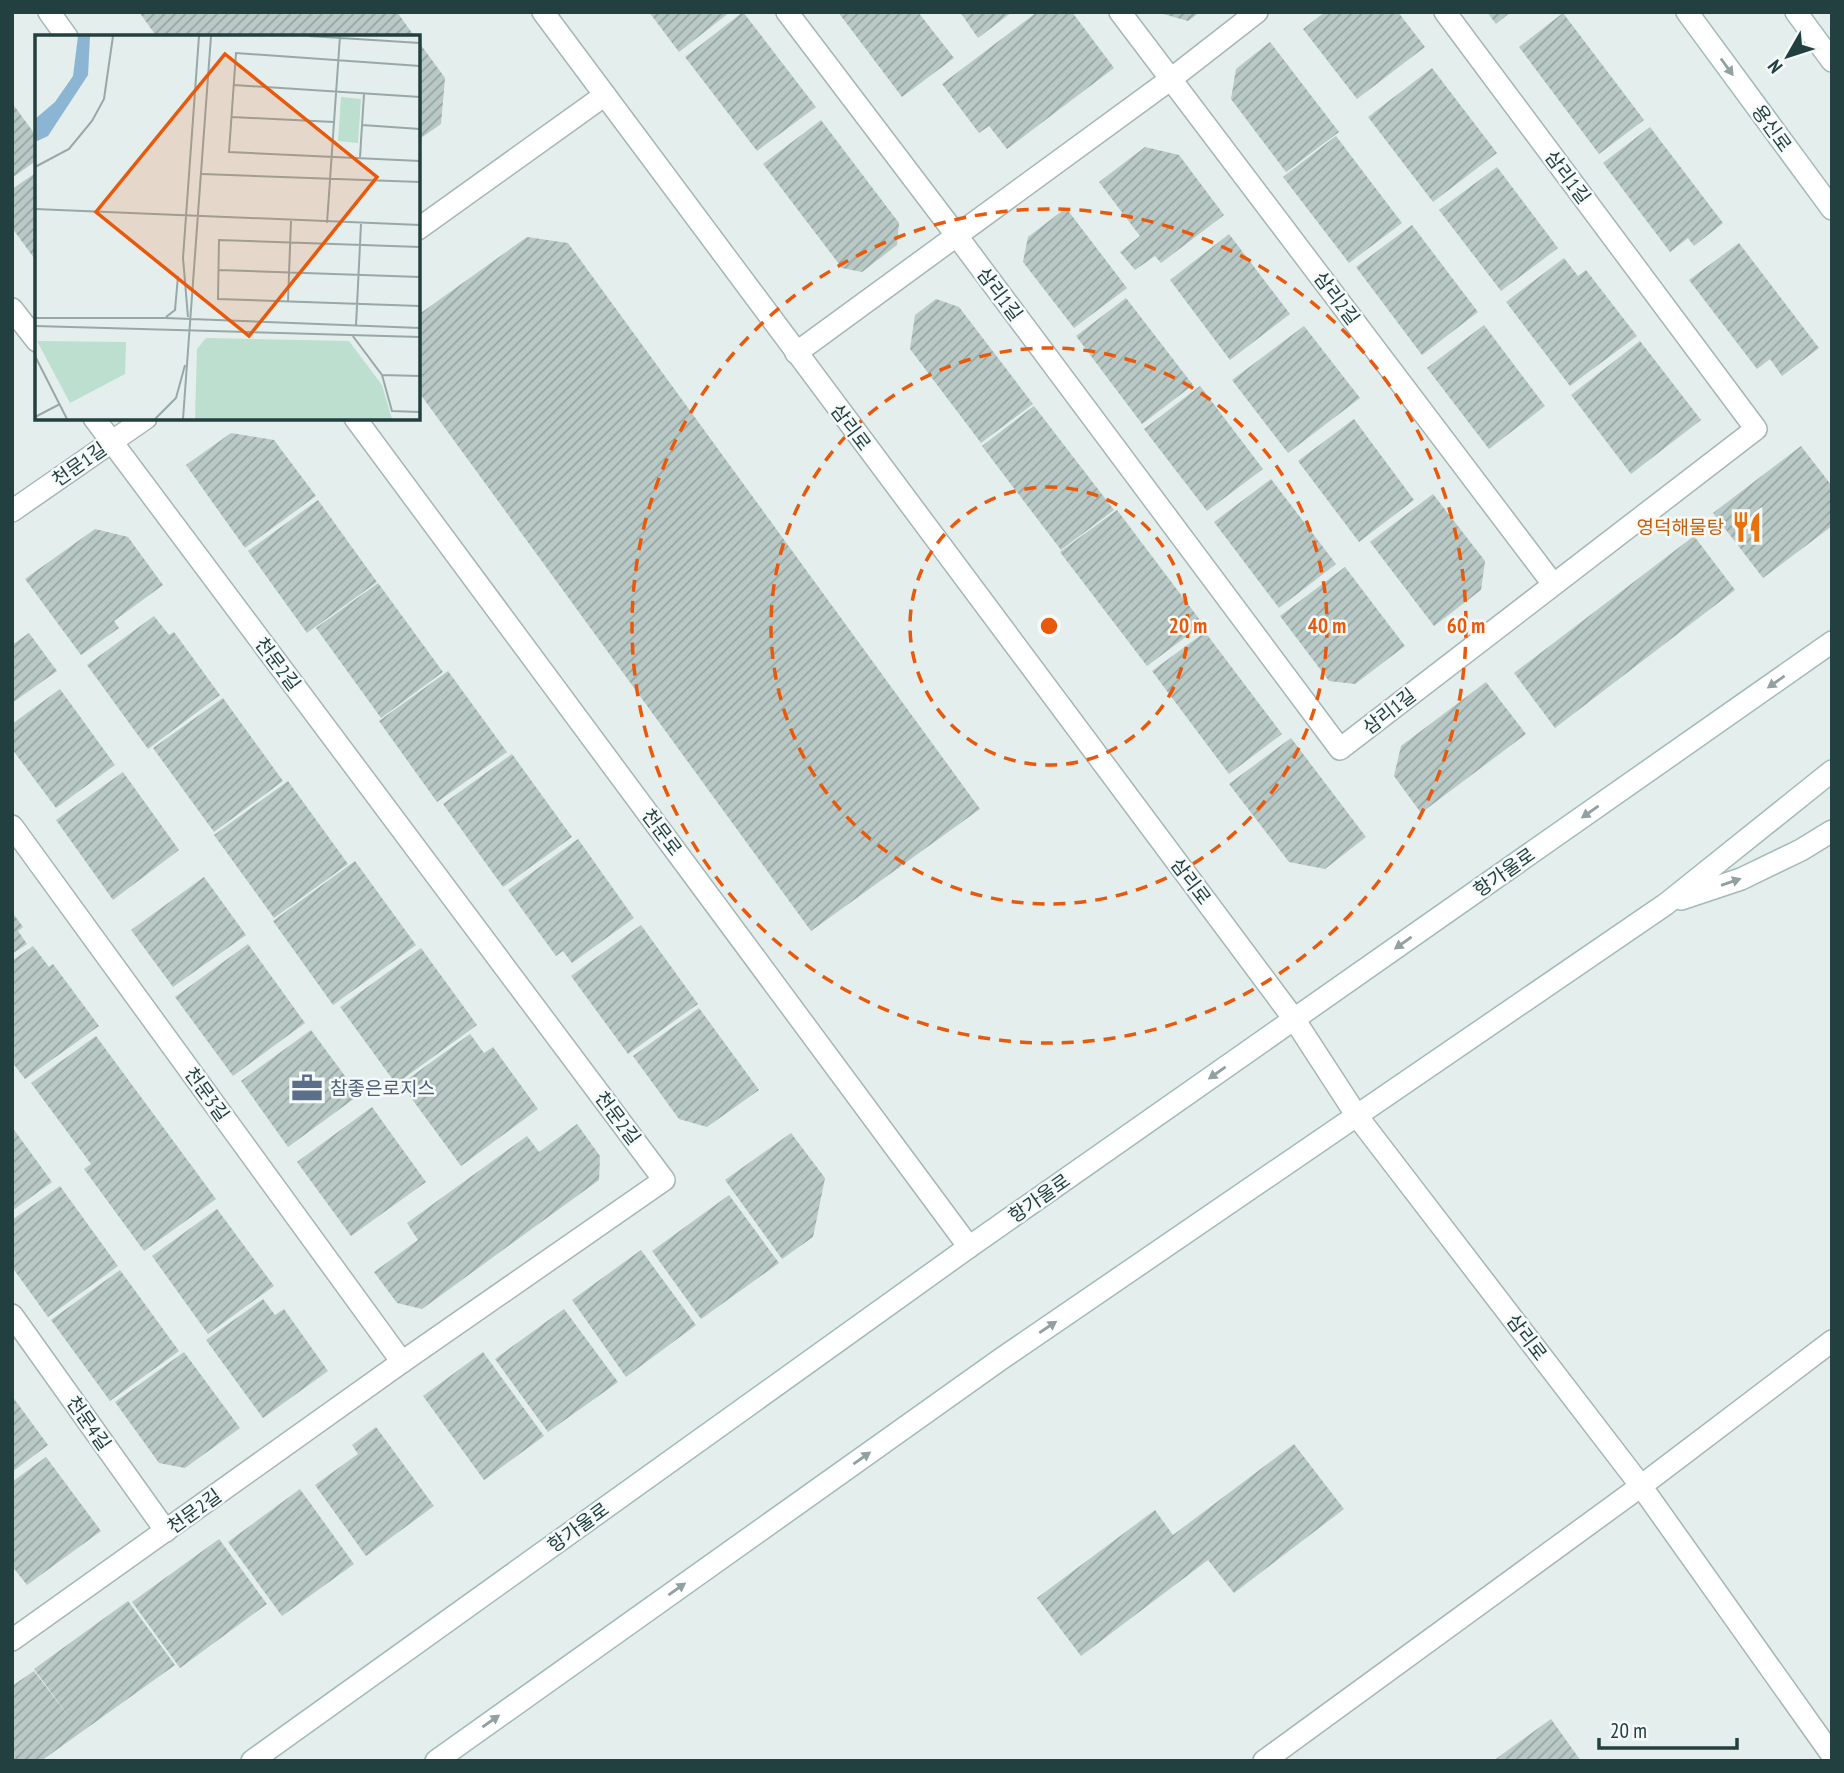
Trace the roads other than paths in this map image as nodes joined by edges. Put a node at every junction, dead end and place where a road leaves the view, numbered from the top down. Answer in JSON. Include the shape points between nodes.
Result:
{"nodes":[{"id":1,"x":49,"y":12,"type":"edge"},
{"id":2,"x":543,"y":12,"type":"edge"},
{"id":3,"x":787,"y":12,"type":"edge"},
{"id":4,"x":1120,"y":12,"type":"edge"},
{"id":5,"x":1257,"y":12,"type":"edge"},
{"id":6,"x":1445,"y":12,"type":"edge"},
{"id":7,"x":1687,"y":12,"type":"edge"},
{"id":8,"x":1796,"y":12,"type":"edge"},
{"id":9,"x":66,"y":35,"type":"edge"},
{"id":10,"x":1832,"y":61,"type":"edge"},
{"id":11,"x":1171,"y":79,"type":"junction"},
{"id":12,"x":605,"y":95,"type":"junction"},
{"id":13,"x":1832,"y":209,"type":"edge"},
{"id":14,"x":420,"y":228,"type":"edge"},
{"id":15,"x":957,"y":236,"type":"junction"},
{"id":16,"x":12,"y":309,"type":"edge"},
{"id":17,"x":35,"y":338,"type":"edge"},
{"id":18,"x":796,"y":353,"type":"junction"},
{"id":19,"x":95,"y":420,"type":"edge"},
{"id":20,"x":143,"y":420,"type":"edge"},
{"id":21,"x":356,"y":420,"type":"edge"},
{"id":22,"x":111,"y":441,"type":"junction"},
{"id":23,"x":12,"y":511,"type":"edge"},
{"id":24,"x":1553,"y":584,"type":"junction"},
{"id":25,"x":1832,"y":642,"type":"edge"},
{"id":26,"x":1832,"y":771,"type":"edge"},
{"id":27,"x":12,"y":826,"type":"edge"},
{"id":28,"x":1832,"y":831,"type":"edge"},
{"id":29,"x":1666,"y":904,"type":"junction"},
{"id":30,"x":1294,"y":1019,"type":"junction"},
{"id":31,"x":1357,"y":1116,"type":"junction"},
{"id":32,"x":969,"y":1247,"type":"junction"},
{"id":33,"x":12,"y":1315,"type":"edge"},
{"id":34,"x":1832,"y":1341,"type":"edge"},
{"id":35,"x":402,"y":1362,"type":"junction"},
{"id":36,"x":1641,"y":1486,"type":"junction"},
{"id":37,"x":166,"y":1531,"type":"junction"},
{"id":38,"x":12,"y":1640,"type":"edge"},
{"id":39,"x":1832,"y":1755,"type":"edge"},
{"id":40,"x":252,"y":1761,"type":"edge"},
{"id":41,"x":436,"y":1761,"type":"edge"},
{"id":42,"x":1264,"y":1761,"type":"edge"}],
"edges":[{"from":1,"to":9,"type":"street"},
{"from":2,"to":12,"type":"street","name":"삼리로"},
{"from":3,"to":15,"type":"street","name":"삼리1길"},
{"from":4,"to":11,"type":"street","name":"삼리2길"},
{"from":5,"to":11,"type":"street"},
{"from":6,"to":24,"type":"street","name":"삼리1길","via":[[1756,429]]},
{"from":7,"to":13,"type":"street","name":"용신로","one_way":true},
{"from":8,"to":10,"type":"street"},
{"from":11,"to":15,"type":"street"},
{"from":11,"to":24,"type":"street","name":"삼리2길"},
{"from":12,"to":14,"type":"street"},
{"from":12,"to":18,"type":"street","name":"삼리로"},
{"from":15,"to":18,"type":"street"},
{"from":15,"to":24,"type":"street","name":"삼리1길","via":[[1340,749]]},
{"from":16,"to":17,"type":"street"},
{"from":18,"to":30,"type":"street","name":"삼리로"},
{"from":19,"to":22,"type":"street","name":"천문2길"},
{"from":20,"to":22,"type":"street","name":"천문1길"},
{"from":21,"to":32,"type":"street","name":"천문로"},
{"from":22,"to":23,"type":"street","name":"천문1길"},
{"from":22,"to":35,"type":"street","name":"천문2길","via":[[664,1180]]},
{"from":25,"to":30,"type":"street","name":"항가울로","one_way":true},
{"from":26,"to":29,"type":"street"},
{"from":27,"to":35,"type":"street","name":"천문3길"},
{"from":29,"to":28,"type":"street","one_way":true,"via":[[1741,879]]},
{"from":29,"to":31,"type":"street"},
{"from":30,"to":31,"type":"street","name":"삼리로"},
{"from":30,"to":32,"type":"street","name":"항가울로","one_way":true},
{"from":31,"to":36,"type":"street","name":"삼리로"},
{"from":41,"to":31,"type":"street","one_way":true,"via":[[1001,1359]]},
{"from":32,"to":40,"type":"street","name":"항가울로"},
{"from":33,"to":37,"type":"street","name":"천문4길"},
{"from":34,"to":36,"type":"street"},
{"from":35,"to":37,"type":"street","name":"천문2길"},
{"from":36,"to":39,"type":"street","name":"삼리로"},
{"from":36,"to":42,"type":"street"},
{"from":37,"to":38,"type":"street","name":"천문2길"}]}
